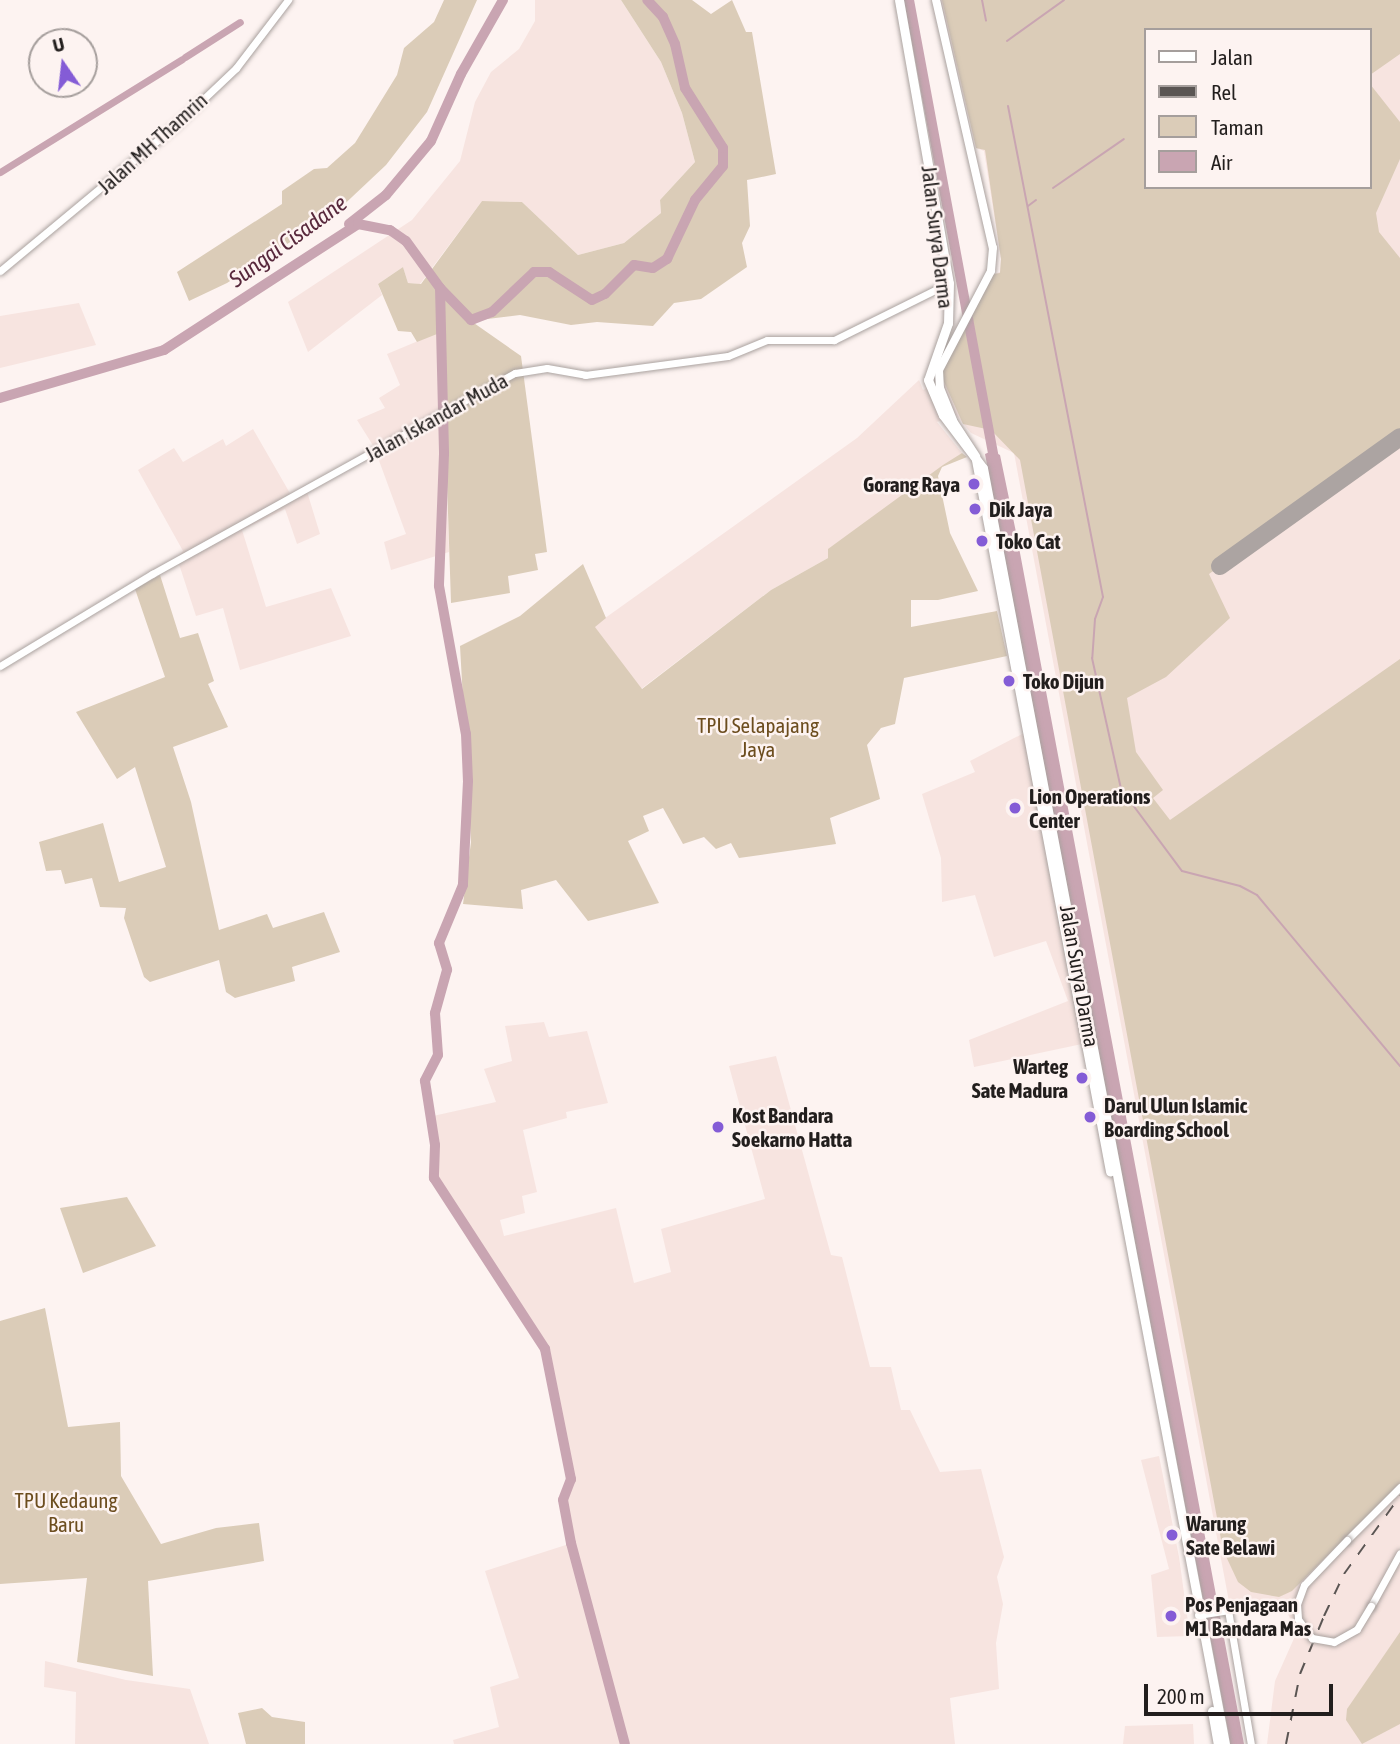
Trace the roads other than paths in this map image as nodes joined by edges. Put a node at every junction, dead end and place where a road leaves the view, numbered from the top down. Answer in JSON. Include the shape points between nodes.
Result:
{"nodes":[{"id":1,"x":288,"y":0,"type":"edge"},
{"id":2,"x":899,"y":0,"type":"edge"},
{"id":3,"x":936,"y":0,"type":"edge"},
{"id":4,"x":0,"y":271,"type":"edge"},
{"id":5,"x":949,"y":283,"type":"junction"},
{"id":6,"x":976,"y":459,"type":"junction"},
{"id":7,"x":0,"y":666,"type":"edge"},
{"id":8,"x":1400,"y":1487,"type":"edge"},
{"id":9,"x":1400,"y":1553,"type":"edge"},
{"id":10,"x":1202,"y":1614,"type":"junction"},
{"id":11,"x":1218,"y":1744,"type":"edge"},
{"id":12,"x":1225,"y":1744,"type":"edge"},
{"id":13,"x":1251,"y":1744,"type":"edge"}],
"edges":[{"from":1,"to":4,"type":"street","name":"Jalan MH Thamrin","via":[[236,68],[176,125]]},
{"from":2,"to":5,"type":"main road","name":"Jalan Surya Darma"},
{"from":3,"to":6,"type":"main road","via":[[993,248],[993,265],[938,379],[953,421],[974,448]]},
{"from":5,"to":6,"type":"main road","name":"Jalan Surya Darma","via":[[950,313],[928,380],[943,415]]},
{"from":5,"to":7,"type":"street","name":"Jalan Iskandar Muda","via":[[834,340],[766,340],[728,356],[585,375],[547,368],[526,370],[437,413]]},
{"from":6,"to":10,"type":"main road","name":"Jalan Surya Darma","via":[[983,468],[1029,699]]},
{"from":6,"to":11,"type":"main road","name":"Jalan Surya Darma"},
{"from":8,"to":9,"type":"street","bridge":true,"via":[[1302,1589],[1297,1614],[1308,1635],[1329,1642],[1353,1633]]},
{"from":10,"to":12,"type":"main road","name":"Jalan Surya Darma"},
{"from":10,"to":13,"type":"street","via":[[1224,1611]]}]}
